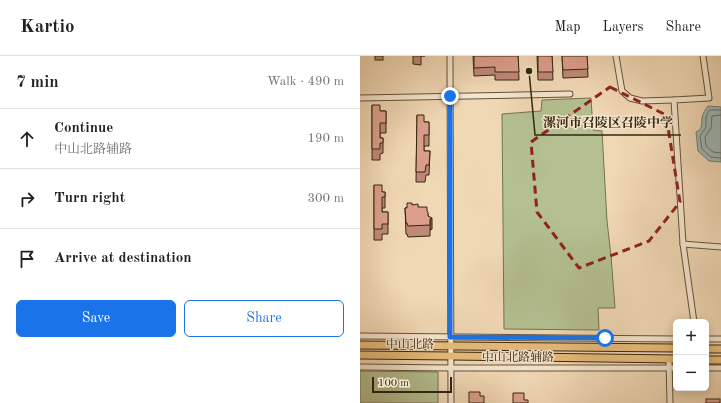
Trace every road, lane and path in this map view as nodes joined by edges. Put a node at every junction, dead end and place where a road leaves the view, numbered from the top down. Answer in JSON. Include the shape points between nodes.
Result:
{"nodes":[{"id":1,"x":450,"y":56,"type":"edge"},
{"id":2,"x":616,"y":56,"type":"edge"},
{"id":3,"x":703,"y":56,"type":"edge"},
{"id":4,"x":570,"y":94,"type":"dead end"},
{"id":5,"x":450,"y":96,"type":"junction"},
{"id":6,"x":360,"y":98,"type":"edge"},
{"id":7,"x":674,"y":100,"type":"junction"},
{"id":8,"x":683,"y":244,"type":"junction"},
{"id":9,"x":721,"y":247,"type":"edge"},
{"id":10,"x":694,"y":319,"type":"edge"},
{"id":11,"x":360,"y":336,"type":"edge"},
{"id":12,"x":450,"y":337,"type":"junction"},
{"id":13,"x":673,"y":339,"type":"edge"},
{"id":14,"x":709,"y":339,"type":"edge"},
{"id":15,"x":721,"y":339,"type":"edge"},
{"id":16,"x":360,"y":345,"type":"edge"},
{"id":17,"x":451,"y":346,"type":"junction"},
{"id":18,"x":673,"y":348,"type":"edge"},
{"id":19,"x":709,"y":349,"type":"edge"},
{"id":20,"x":721,"y":349,"type":"edge"},
{"id":21,"x":360,"y":355,"type":"edge"},
{"id":22,"x":451,"y":356,"type":"junction"},
{"id":23,"x":673,"y":359,"type":"edge"},
{"id":24,"x":709,"y":360,"type":"edge"},
{"id":25,"x":721,"y":360,"type":"edge"},
{"id":26,"x":360,"y":367,"type":"edge"},
{"id":27,"x":451,"y":368,"type":"junction"},
{"id":28,"x":669,"y":368,"type":"junction"},
{"id":29,"x":673,"y":368,"type":"edge"},
{"id":30,"x":709,"y":368,"type":"edge"},
{"id":31,"x":721,"y":368,"type":"edge"},
{"id":32,"x":451,"y":403,"type":"edge"},
{"id":33,"x":670,"y":403,"type":"edge"}],
"edges":[{"from":1,"to":5,"type":"street"},
{"from":2,"to":7,"type":"street","via":[[622,91],[630,98],[642,101]]},
{"from":3,"to":7,"type":"street","via":[[709,98]]},
{"from":4,"to":5,"type":"street"},
{"from":5,"to":6,"type":"street"},
{"from":5,"to":12,"type":"street"},
{"from":7,"to":8,"type":"street"},
{"from":8,"to":9,"type":"street"},
{"from":8,"to":10,"type":"street"},
{"from":11,"to":12,"type":"street","name":"中山北路辅路"},
{"from":12,"to":13,"type":"street","name":"中山北路辅路"},
{"from":12,"to":17,"type":"street"},
{"from":14,"to":15,"type":"street"},
{"from":16,"to":17,"type":"main road","name":"中山北路"},
{"from":17,"to":18,"type":"main road","name":"中山北路"},
{"from":17,"to":22,"type":"street"},
{"from":19,"to":20,"type":"main road"},
{"from":21,"to":22,"type":"main road","name":"中山北路"},
{"from":22,"to":23,"type":"main road","name":"中山北路"},
{"from":22,"to":27,"type":"street"},
{"from":23,"to":28,"type":"street"},
{"from":24,"to":25,"type":"main road"},
{"from":26,"to":27,"type":"street","name":"中山北路辅路"},
{"from":27,"to":28,"type":"street","name":"中山北路辅路"},
{"from":27,"to":32,"type":"street"},
{"from":28,"to":29,"type":"street","name":"中山北路辅路"},
{"from":28,"to":33,"type":"street"},
{"from":30,"to":31,"type":"street"}]}
